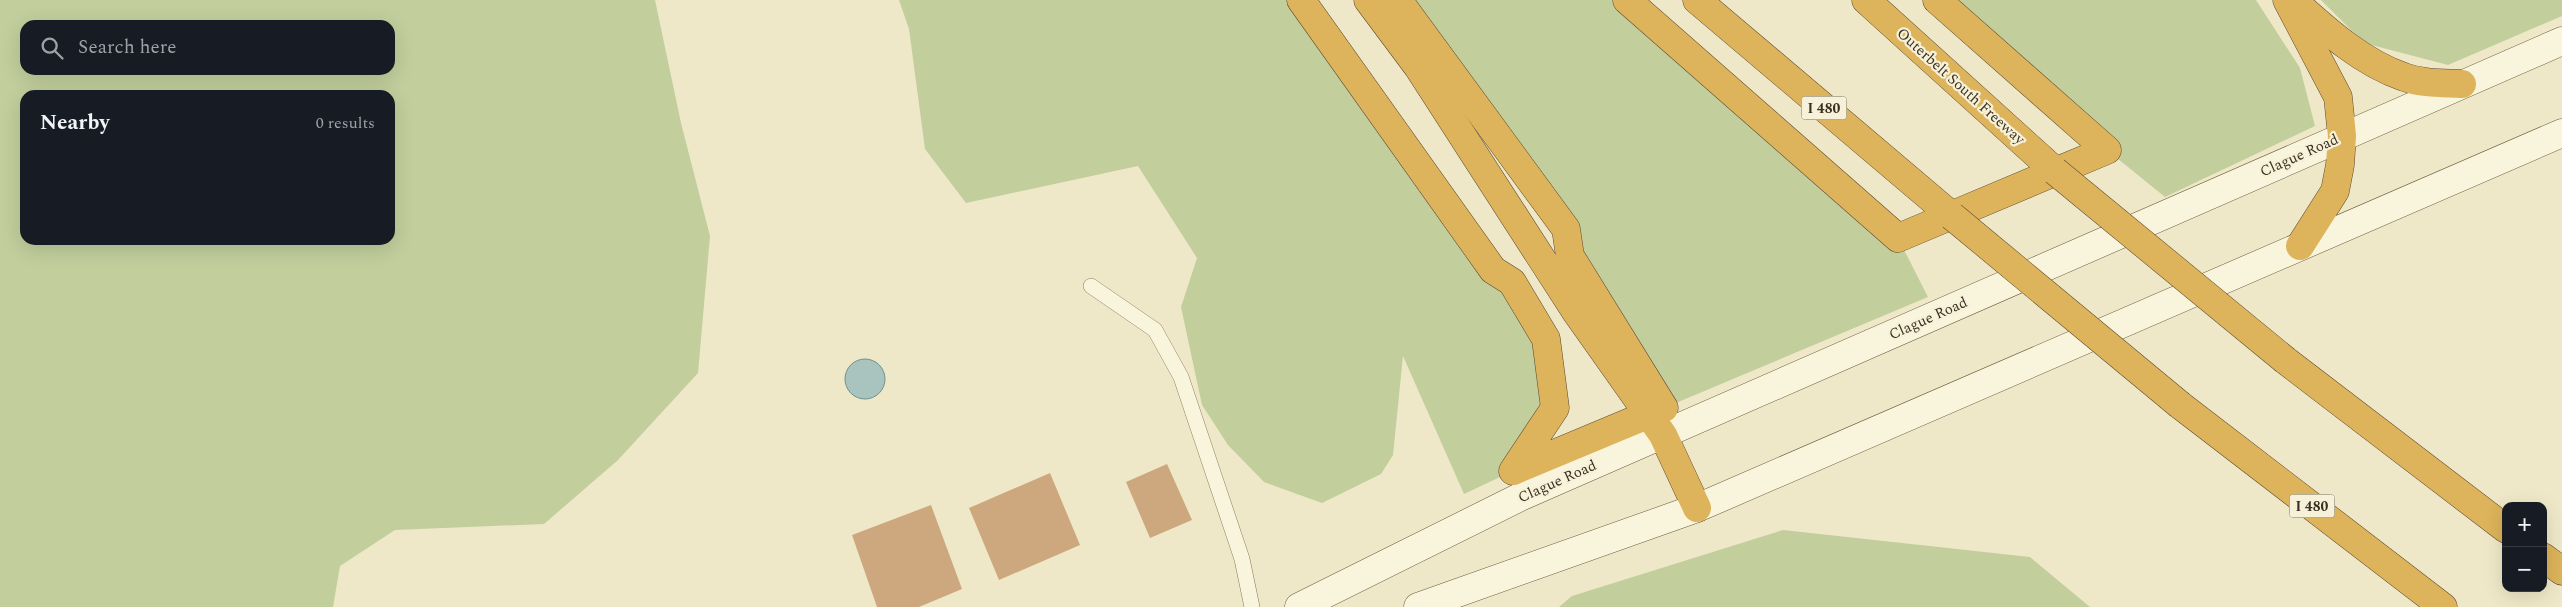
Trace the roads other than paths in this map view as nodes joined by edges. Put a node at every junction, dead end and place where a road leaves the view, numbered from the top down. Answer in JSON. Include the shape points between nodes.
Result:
{"nodes":[{"id":1,"x":1301,"y":0,"type":"edge"},
{"id":2,"x":1368,"y":0,"type":"edge"},
{"id":3,"x":1398,"y":0,"type":"edge"},
{"id":4,"x":1627,"y":0,"type":"edge"},
{"id":5,"x":1697,"y":0,"type":"edge"},
{"id":6,"x":1866,"y":0,"type":"edge"},
{"id":7,"x":1937,"y":0,"type":"edge"},
{"id":8,"x":2287,"y":0,"type":"edge"},
{"id":9,"x":2293,"y":0,"type":"edge"},
{"id":10,"x":2562,"y":41,"type":"edge"},
{"id":11,"x":2462,"y":84,"type":"junction"},
{"id":12,"x":2562,"y":133,"type":"edge"},
{"id":13,"x":2342,"y":136,"type":"junction"},
{"id":14,"x":2300,"y":246,"type":"junction"},
{"id":15,"x":1091,"y":286,"type":"dead end"},
{"id":16,"x":1656,"y":425,"type":"junction"},
{"id":17,"x":1697,"y":508,"type":"junction"},
{"id":18,"x":2502,"y":525,"type":"edge"},
{"id":19,"x":2547,"y":560,"type":"edge"},
{"id":20,"x":2562,"y":571,"type":"edge"},
{"id":21,"x":1252,"y":607,"type":"edge"},
{"id":22,"x":1299,"y":607,"type":"edge"},
{"id":23,"x":1418,"y":607,"type":"edge"},
{"id":24,"x":2443,"y":607,"type":"edge"}],
"edges":[{"from":1,"to":16,"type":"highway","via":[[1493,270],[1512,282],[1546,339],[1555,408],[1513,471]]},
{"from":2,"to":16,"type":"highway","via":[[1418,67],[1576,312]]},
{"from":3,"to":16,"type":"highway","via":[[1566,229],[1570,256],[1664,408]]},
{"from":4,"to":7,"type":"highway","via":[[1898,238],[2107,150]]},
{"from":5,"to":24,"type":"highway","number":"I 480","bridge":true,"via":[[2180,405]]},
{"from":6,"to":18,"type":"highway","name":"Outerbelt South Freeway","bridge":true,"via":[[2056,171],[2285,360]]},
{"from":8,"to":13,"type":"highway","via":[[2338,97]]},
{"from":9,"to":11,"type":"highway","via":[[2342,42],[2376,64],[2405,78]]},
{"from":10,"to":11,"type":"main road","name":"Clague Road"},
{"from":11,"to":13,"type":"main road","name":"Clague Road"},
{"from":12,"to":14,"type":"main road"},
{"from":13,"to":14,"type":"highway","via":[[2335,191]]},
{"from":13,"to":16,"type":"main road","name":"Clague Road"},
{"from":14,"to":17,"type":"main road"},
{"from":15,"to":21,"type":"lane","via":[[1154,330],[1181,377],[1242,559]]},
{"from":16,"to":17,"type":"highway"},
{"from":16,"to":22,"type":"main road","name":"Clague Road"},
{"from":17,"to":23,"type":"main road"},
{"from":19,"to":20,"type":"highway"}]}
